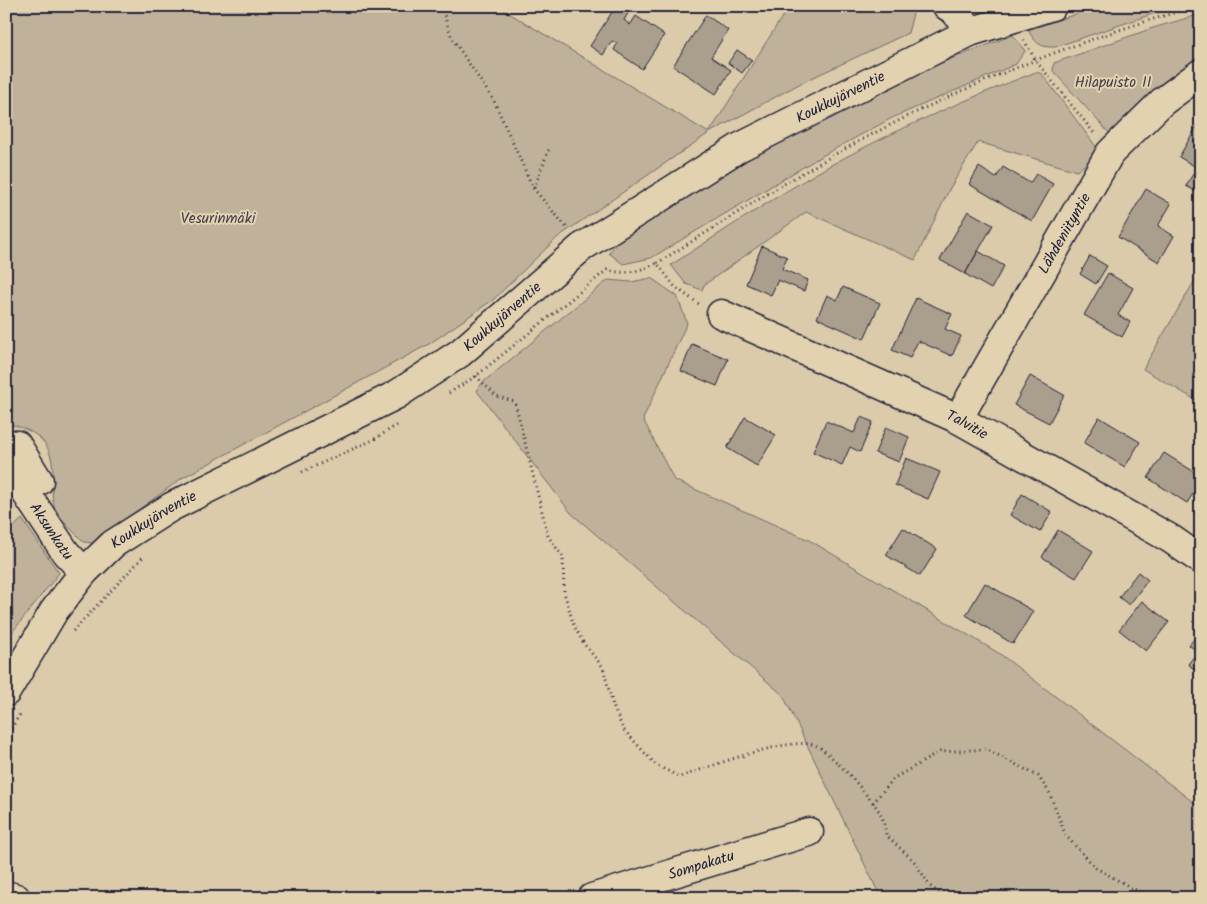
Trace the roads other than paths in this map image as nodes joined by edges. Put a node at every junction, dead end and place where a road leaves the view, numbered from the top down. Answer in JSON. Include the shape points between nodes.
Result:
{"nodes":[{"id":1,"x":948,"y":6,"type":"edge"},
{"id":2,"x":1052,"y":6,"type":"edge"},
{"id":3,"x":970,"y":32,"type":"junction"},
{"id":4,"x":1201,"y":74,"type":"edge"},
{"id":5,"x":721,"y":314,"type":"road end"},
{"id":6,"x":958,"y":419,"type":"junction"},
{"id":7,"x":6,"y":444,"type":"edge"},
{"id":8,"x":6,"y":463,"type":"edge"},
{"id":9,"x":41,"y":515,"type":"junction"},
{"id":10,"x":1201,"y":560,"type":"edge"},
{"id":11,"x":84,"y":572,"type":"junction"},
{"id":12,"x":14,"y":702,"type":"edge"},
{"id":13,"x":809,"y":832,"type":"dead end"},
{"id":14,"x":6,"y":894,"type":"edge"},
{"id":15,"x":16,"y":898,"type":"edge"},
{"id":16,"x":592,"y":898,"type":"edge"}],
"edges":[{"from":1,"to":3,"type":"street"},
{"from":2,"to":3,"type":"street","name":"Koukkujärventie"},
{"from":3,"to":11,"type":"street","name":"Koukkujärventie","via":[[740,147],[582,247],[460,354],[412,385],[322,433],[171,507],[114,544]]},
{"from":4,"to":6,"type":"street","name":"Lähdeniityntie","via":[[1162,102],[1110,153]]},
{"from":5,"to":6,"type":"street","name":"Talvitie"},
{"from":6,"to":10,"type":"street","name":"Talvitie","via":[[1171,539]]},
{"from":7,"to":9,"type":"street","via":[[17,445],[45,490]]},
{"from":8,"to":9,"type":"street","name":"Aksunkatu"},
{"from":9,"to":11,"type":"street","name":"Aksunkatu"},
{"from":11,"to":12,"type":"street","name":"Koukkujärventie","via":[[54,611]]},
{"from":13,"to":16,"type":"street","name":"Sompakatu"},
{"from":14,"to":15,"type":"street"}]}
